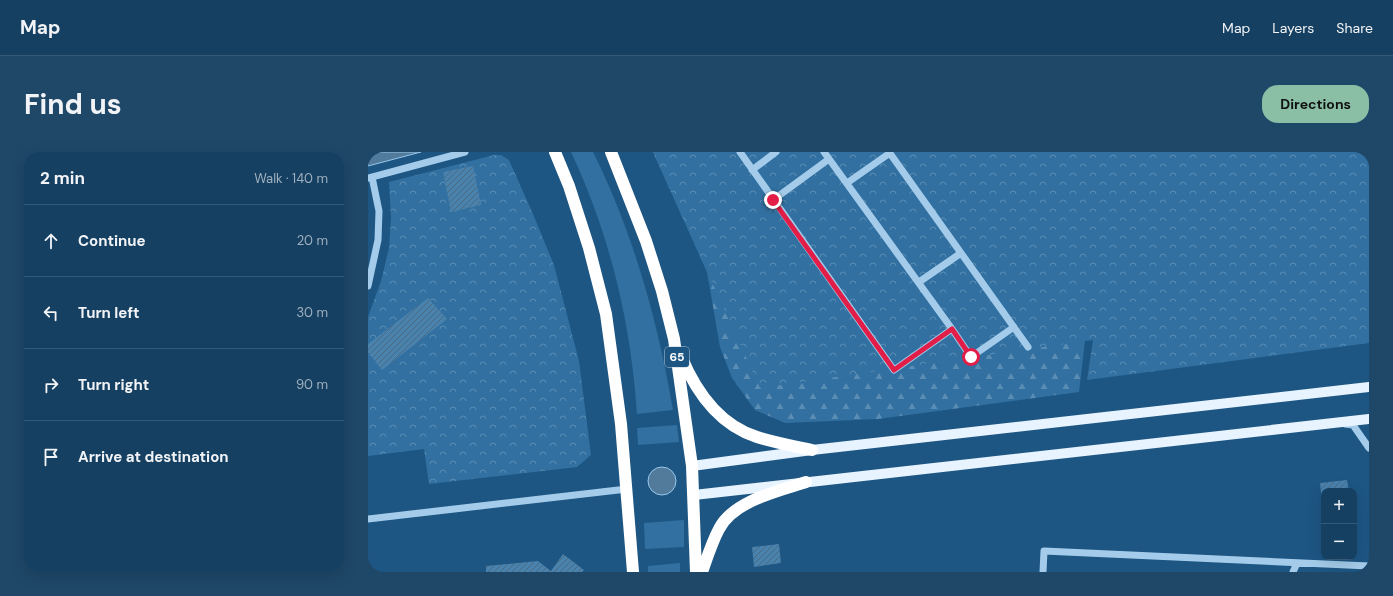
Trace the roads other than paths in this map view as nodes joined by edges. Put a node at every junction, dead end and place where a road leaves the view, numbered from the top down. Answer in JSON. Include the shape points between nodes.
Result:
{"nodes":[{"id":1,"x":465,"y":152,"type":"edge"},
{"id":2,"x":555,"y":152,"type":"edge"},
{"id":3,"x":612,"y":152,"type":"edge"},
{"id":4,"x":740,"y":152,"type":"edge"},
{"id":5,"x":776,"y":152,"type":"edge"},
{"id":6,"x":824,"y":152,"type":"edge"},
{"id":7,"x":889,"y":153,"type":"edge"},
{"id":8,"x":829,"y":159,"type":"junction"},
{"id":9,"x":752,"y":170,"type":"junction"},
{"id":10,"x":370,"y":177,"type":"edge"},
{"id":11,"x":847,"y":183,"type":"junction"},
{"id":12,"x":773,"y":200,"type":"junction"},
{"id":13,"x":961,"y":253,"type":"junction"},
{"id":14,"x":919,"y":282,"type":"junction"},
{"id":15,"x":368,"y":286,"type":"edge"},
{"id":16,"x":1014,"y":327,"type":"junction"},
{"id":17,"x":952,"y":329,"type":"junction"},
{"id":18,"x":674,"y":339,"type":"junction"},
{"id":19,"x":1028,"y":347,"type":"dead end"},
{"id":20,"x":1369,"y":387,"type":"edge"},
{"id":21,"x":1369,"y":419,"type":"edge"},
{"id":22,"x":1335,"y":423,"type":"junction"},
{"id":23,"x":1369,"y":448,"type":"edge"},
{"id":24,"x":812,"y":450,"type":"junction"},
{"id":25,"x":692,"y":466,"type":"junction"},
{"id":26,"x":806,"y":482,"type":"junction"},
{"id":27,"x":626,"y":489,"type":"junction"},
{"id":28,"x":694,"y":495,"type":"junction"},
{"id":29,"x":368,"y":519,"type":"edge"},
{"id":30,"x":1297,"y":563,"type":"junction"},
{"id":31,"x":1321,"y":564,"type":"junction"},
{"id":32,"x":1369,"y":566,"type":"edge"},
{"id":33,"x":633,"y":572,"type":"edge"},
{"id":34,"x":696,"y":572,"type":"edge"},
{"id":35,"x":702,"y":572,"type":"edge"},
{"id":36,"x":1043,"y":572,"type":"edge"},
{"id":37,"x":1294,"y":572,"type":"edge"},
{"id":38,"x":1321,"y":572,"type":"edge"}],
"edges":[{"from":1,"to":10,"type":"street"},
{"from":2,"to":27,"type":"highway","via":[[573,200],[606,314],[616,378]]},
{"from":3,"to":18,"type":"highway","number":"65","via":[[648,248]]},
{"from":4,"to":9,"type":"street"},
{"from":5,"to":9,"type":"street"},
{"from":6,"to":8,"type":"street"},
{"from":7,"to":11,"type":"street"},
{"from":7,"to":13,"type":"street"},
{"from":8,"to":11,"type":"street"},
{"from":8,"to":12,"type":"street"},
{"from":9,"to":12,"type":"street"},
{"from":10,"to":15,"type":"street","via":[[379,211],[378,240]]},
{"from":11,"to":14,"type":"street"},
{"from":12,"to":17,"type":"street","via":[[894,370]]},
{"from":13,"to":14,"type":"street"},
{"from":13,"to":16,"type":"street"},
{"from":14,"to":17,"type":"street"},
{"from":16,"to":17,"type":"street","via":[[971,357]]},
{"from":16,"to":19,"type":"street"},
{"from":18,"to":24,"type":"highway","via":[[687,371],[702,397],[717,413],[738,428],[757,437]]},
{"from":18,"to":25,"type":"highway","number":"65"},
{"from":20,"to":24,"type":"main road"},
{"from":21,"to":22,"type":"main road"},
{"from":22,"to":23,"type":"street","via":[[1352,425]]},
{"from":22,"to":26,"type":"main road"},
{"from":24,"to":25,"type":"main road"},
{"from":25,"to":28,"type":"highway","number":"65"},
{"from":26,"to":28,"type":"main road"},
{"from":26,"to":35,"type":"highway","via":[[765,495],[739,507],[719,528]]},
{"from":27,"to":29,"type":"street"},
{"from":27,"to":33,"type":"highway"},
{"from":28,"to":34,"type":"highway","number":"65"},
{"from":30,"to":31,"type":"street"},
{"from":30,"to":36,"type":"street","via":[[1044,551]]},
{"from":30,"to":37,"type":"street"},
{"from":31,"to":32,"type":"street"},
{"from":31,"to":38,"type":"street"}]}
